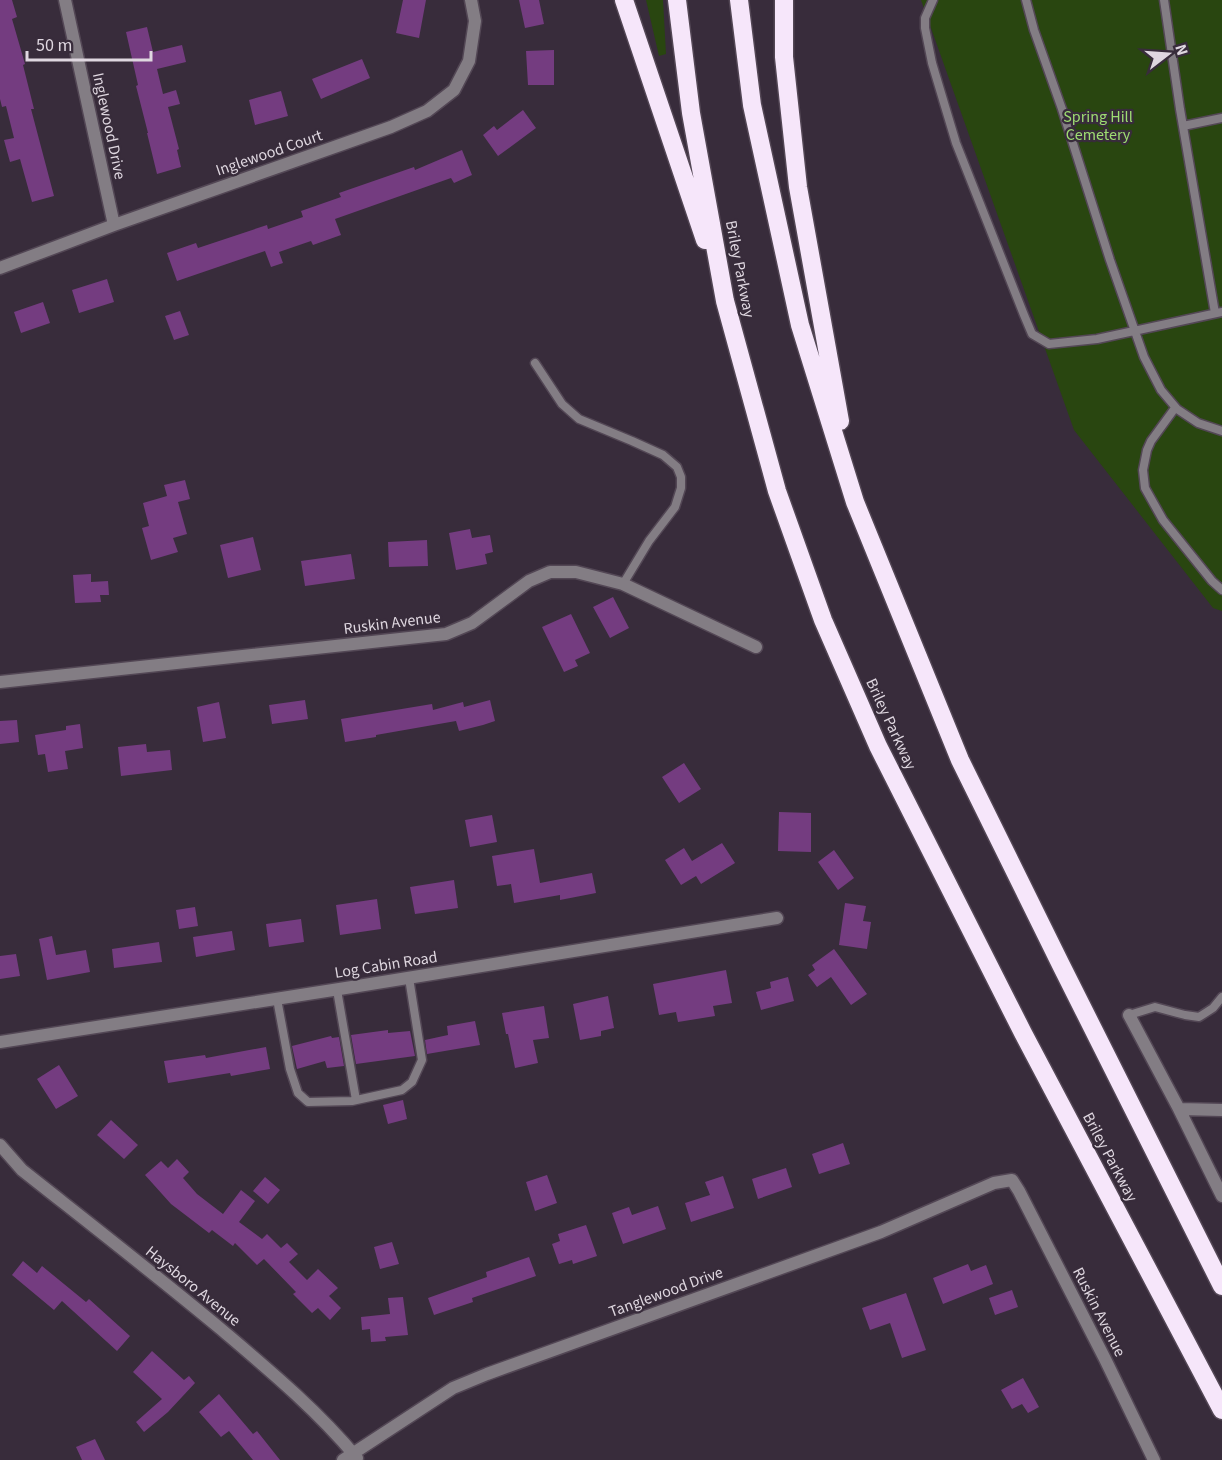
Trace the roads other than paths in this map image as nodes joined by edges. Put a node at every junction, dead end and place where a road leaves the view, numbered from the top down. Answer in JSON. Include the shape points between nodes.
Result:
{"nodes":[{"id":1,"x":65,"y":0,"type":"edge"},
{"id":2,"x":471,"y":0,"type":"edge"},
{"id":3,"x":624,"y":0,"type":"edge"},
{"id":4,"x":677,"y":0,"type":"edge"},
{"id":5,"x":739,"y":0,"type":"edge"},
{"id":6,"x":784,"y":0,"type":"edge"},
{"id":7,"x":933,"y":0,"type":"edge"},
{"id":8,"x":1026,"y":0,"type":"edge"},
{"id":9,"x":1164,"y":0,"type":"edge"},
{"id":10,"x":1222,"y":118,"type":"edge"},
{"id":11,"x":1184,"y":126,"type":"junction"},
{"id":12,"x":114,"y":225,"type":"junction"},
{"id":13,"x":0,"y":268,"type":"edge"},
{"id":14,"x":725,"y":301,"type":"junction"},
{"id":15,"x":1219,"y":313,"type":"edge"},
{"id":16,"x":1135,"y":330,"type":"junction"},
{"id":17,"x":535,"y":363,"type":"dead end"},
{"id":18,"x":1175,"y":408,"type":"junction"},
{"id":19,"x":1222,"y":430,"type":"edge"},
{"id":20,"x":855,"y":502,"type":"junction"},
{"id":21,"x":623,"y":584,"type":"junction"},
{"id":22,"x":1222,"y":590,"type":"edge"},
{"id":23,"x":756,"y":647,"type":"dead end"},
{"id":24,"x":0,"y":682,"type":"edge"},
{"id":25,"x":777,"y":918,"type":"dead end"},
{"id":26,"x":409,"y":978,"type":"junction"},
{"id":27,"x":337,"y":990,"type":"junction"},
{"id":28,"x":1222,"y":997,"type":"edge"},
{"id":29,"x":277,"y":999,"type":"junction"},
{"id":30,"x":1129,"y":1015,"type":"joint"},
{"id":31,"x":0,"y":1042,"type":"edge"},
{"id":32,"x":356,"y":1100,"type":"junction"},
{"id":33,"x":1179,"y":1109,"type":"junction"},
{"id":34,"x":1222,"y":1110,"type":"edge"},
{"id":35,"x":0,"y":1145,"type":"edge"},
{"id":36,"x":1011,"y":1180,"type":"joint"},
{"id":37,"x":1222,"y":1196,"type":"edge"},
{"id":38,"x":1222,"y":1286,"type":"edge"},
{"id":39,"x":1222,"y":1410,"type":"edge"},
{"id":40,"x":352,"y":1458,"type":"edge"},
{"id":41,"x":1154,"y":1460,"type":"edge"}],
"edges":[{"from":1,"to":12,"type":"street","name":"Inglewood Drive"},
{"from":2,"to":12,"type":"street","name":"Inglewood Court","via":[[475,21],[469,61],[454,90],[427,111]]},
{"from":3,"to":14,"type":"highway"},
{"from":4,"to":14,"type":"highway","name":"Briley Parkway","via":[[691,112]]},
{"from":5,"to":20,"type":"highway","via":[[752,105],[800,325]]},
{"from":6,"to":20,"type":"highway","via":[[784,57],[798,187]]},
{"from":7,"to":16,"type":"lane","via":[[925,18],[932,63],[956,143],[1032,334],[1049,344]]},
{"from":8,"to":16,"type":"lane"},
{"from":9,"to":11,"type":"lane"},
{"from":10,"to":11,"type":"lane"},
{"from":11,"to":15,"type":"lane"},
{"from":12,"to":13,"type":"street","name":"Inglewood Court"},
{"from":14,"to":39,"type":"highway","name":"Briley Parkway","via":[[777,491],[823,620],[878,746],[1023,1033]]},
{"from":15,"to":16,"type":"lane"},
{"from":16,"to":18,"type":"lane","via":[[1153,376]]},
{"from":17,"to":21,"type":"lane","via":[[562,404],[579,419],[663,455],[677,467],[681,477],[675,507]]},
{"from":18,"to":19,"type":"lane","via":[[1198,423]]},
{"from":18,"to":22,"type":"lane","via":[[1147,450],[1145,488],[1163,520]]},
{"from":20,"to":38,"type":"highway","via":[[960,760]]},
{"from":21,"to":23,"type":"street","name":"Ruskin Avenue"},
{"from":21,"to":24,"type":"street","name":"Ruskin Avenue","via":[[576,572],[550,572],[529,581],[472,623],[446,634]]},
{"from":25,"to":26,"type":"street","name":"Log Cabin Road"},
{"from":26,"to":27,"type":"street","name":"Log Cabin Road"},
{"from":26,"to":32,"type":"lane","via":[[422,1060],[412,1082],[402,1090]]},
{"from":27,"to":29,"type":"street","name":"Log Cabin Road"},
{"from":27,"to":32,"type":"lane"},
{"from":28,"to":30,"type":"lane","via":[[1199,1017],[1155,1007]]},
{"from":29,"to":31,"type":"street","name":"Log Cabin Road"},
{"from":29,"to":32,"type":"lane","via":[[298,1093],[308,1102]]},
{"from":30,"to":33,"type":"street"},
{"from":33,"to":34,"type":"street"},
{"from":33,"to":37,"type":"street"},
{"from":35,"to":40,"type":"street","name":"Haysboro Avenue","via":[[22,1170],[282,1380]]},
{"from":36,"to":40,"type":"street","name":"Tanglewood Drive","via":[[994,1183],[881,1232],[453,1388]]},
{"from":36,"to":41,"type":"street","name":"Ruskin Avenue","via":[[1106,1359]]}]}
